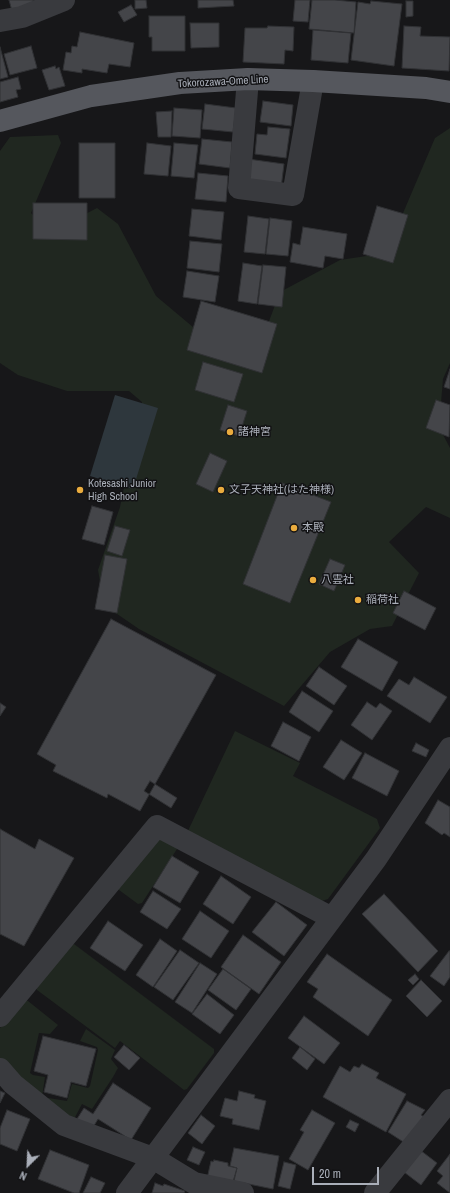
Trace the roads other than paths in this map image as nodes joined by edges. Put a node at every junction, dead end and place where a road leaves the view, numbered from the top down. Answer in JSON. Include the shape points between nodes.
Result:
{"nodes":[{"id":1,"x":64,"y":0,"type":"edge"},
{"id":2,"x":0,"y":21,"type":"edge"},
{"id":3,"x":248,"y":79,"type":"junction"},
{"id":4,"x":313,"y":81,"type":"junction"},
{"id":5,"x":450,"y":92,"type":"edge"},
{"id":6,"x":0,"y":121,"type":"edge"},
{"id":7,"x":450,"y":748,"type":"edge"},
{"id":8,"x":332,"y":918,"type":"junction"},
{"id":9,"x":0,"y":1016,"type":"edge"},
{"id":10,"x":0,"y":1069,"type":"edge"},
{"id":11,"x":450,"y":1100,"type":"edge"},
{"id":12,"x":154,"y":1158,"type":"junction"},
{"id":13,"x":127,"y":1193,"type":"edge"},
{"id":14,"x":242,"y":1193,"type":"edge"},
{"id":15,"x":375,"y":1193,"type":"edge"}],
"edges":[{"from":1,"to":2,"type":"street","via":[[22,17]]},
{"from":3,"to":4,"type":"main road","name":"Tokorozawa-Ome Line"},
{"from":3,"to":4,"type":"street","via":[[239,188],[293,195]]},
{"from":3,"to":6,"type":"main road","name":"Tokorozawa-Ome Line","via":[[180,83],[91,96]]},
{"from":4,"to":5,"type":"main road","name":"Tokorozawa-Ome Line","via":[[426,88]]},
{"from":7,"to":8,"type":"street","via":[[380,853]]},
{"from":8,"to":9,"type":"street","via":[[157,826]]},
{"from":8,"to":12,"type":"street"},
{"from":10,"to":12,"type":"street","via":[[13,1084],[64,1125]]},
{"from":11,"to":15,"type":"street"},
{"from":12,"to":13,"type":"street"},
{"from":12,"to":14,"type":"street","via":[[194,1183]]}]}
